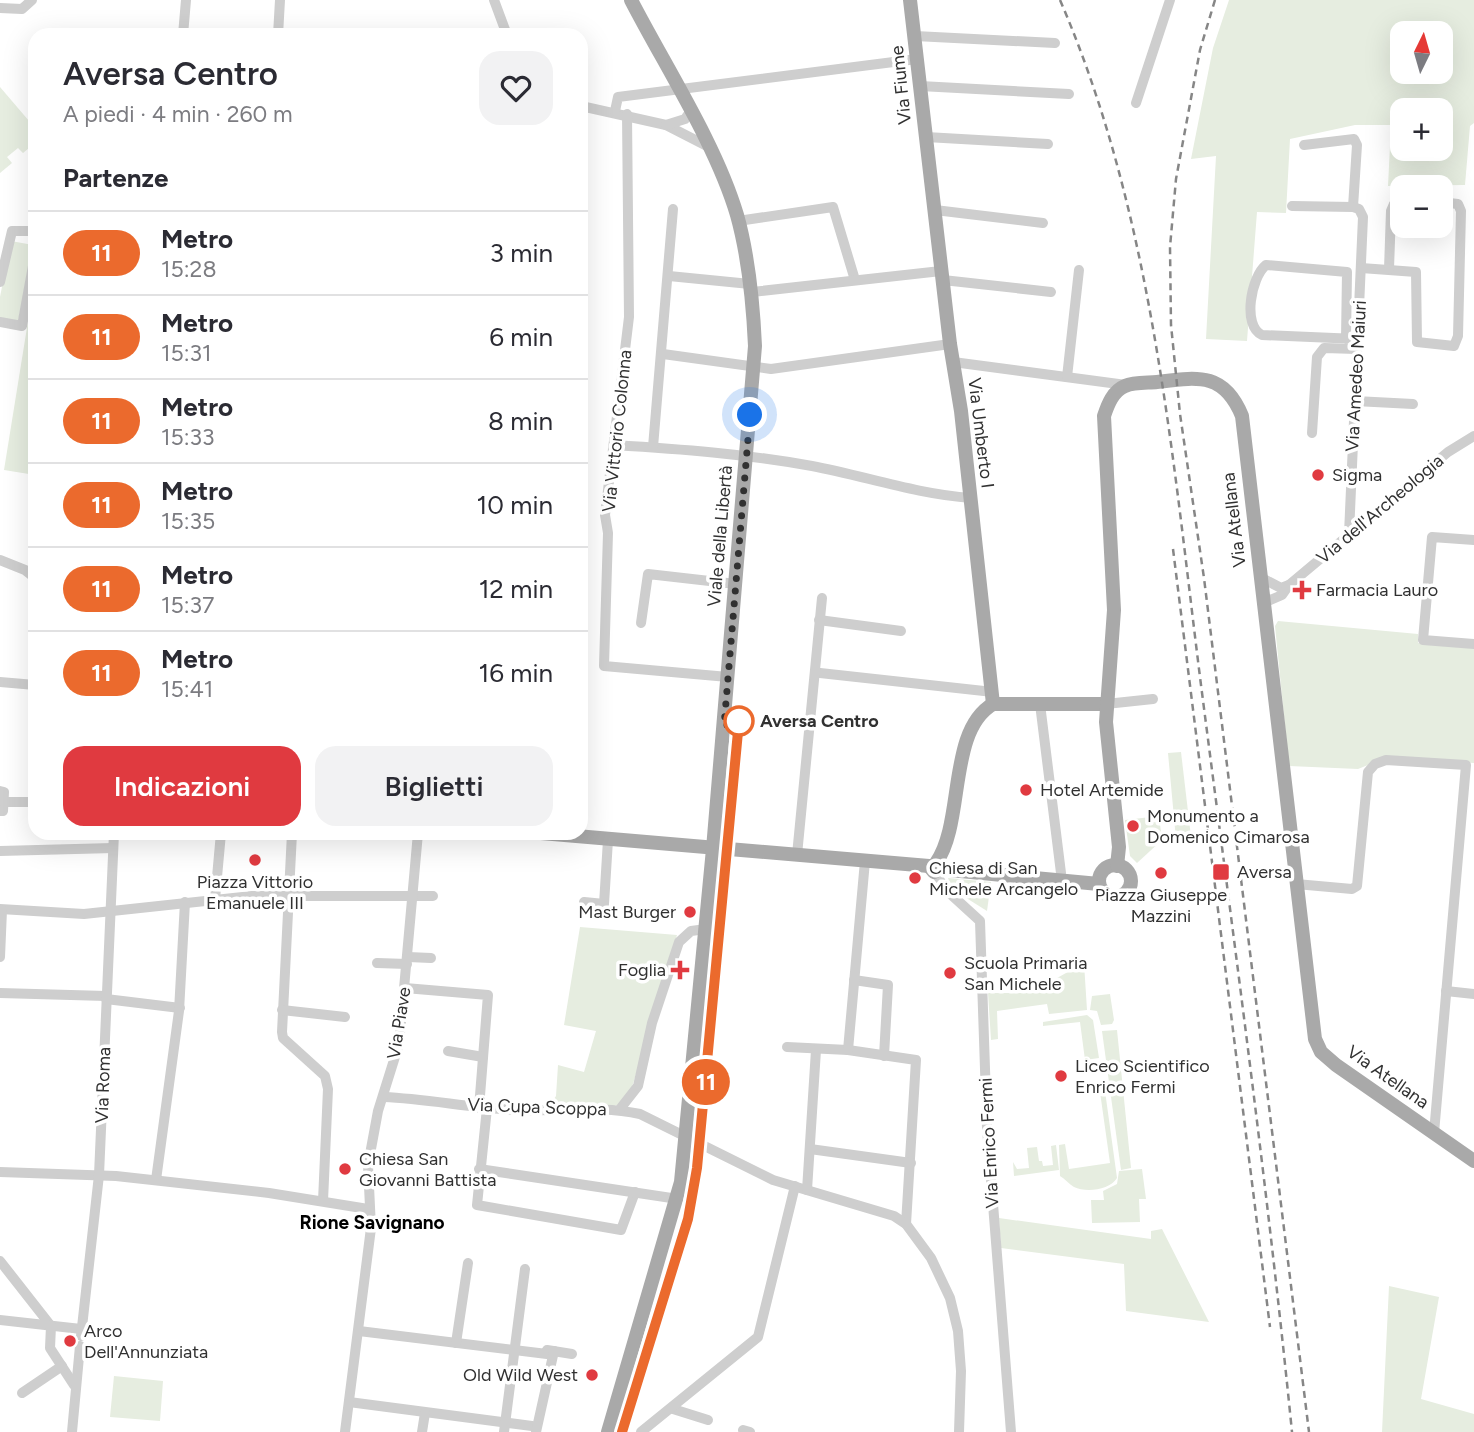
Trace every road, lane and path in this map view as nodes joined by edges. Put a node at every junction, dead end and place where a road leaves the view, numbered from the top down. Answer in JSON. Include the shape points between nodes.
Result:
{"nodes":[{"id":1,"x":32,"y":0,"type":"edge"},
{"id":2,"x":186,"y":0,"type":"edge"},
{"id":3,"x":280,"y":0,"type":"edge"},
{"id":4,"x":494,"y":0,"type":"edge"},
{"id":5,"x":631,"y":0,"type":"edge"},
{"id":6,"x":910,"y":0,"type":"edge"},
{"id":7,"x":1170,"y":0,"type":"edge"},
{"id":8,"x":0,"y":8,"type":"edge"},
{"id":9,"x":184,"y":28,"type":"edge"},
{"id":10,"x":278,"y":28,"type":"edge"},
{"id":11,"x":504,"y":28,"type":"edge"},
{"id":12,"x":915,"y":36,"type":"junction"},
{"id":13,"x":1055,"y":43,"type":"dead end"},
{"id":14,"x":917,"y":59,"type":"junction"},
{"id":15,"x":920,"y":86,"type":"junction"},
{"id":16,"x":678,"y":90,"type":"junction"},
{"id":17,"x":1069,"y":94,"type":"dead end"},
{"id":18,"x":1136,"y":103,"type":"dead end"},
{"id":19,"x":588,"y":107,"type":"edge"},
{"id":20,"x":690,"y":112,"type":"junction"},
{"id":21,"x":621,"y":113,"type":"junction"},
{"id":22,"x":666,"y":125,"type":"junction"},
{"id":23,"x":926,"y":137,"type":"junction"},
{"id":24,"x":1048,"y":144,"type":"dead end"},
{"id":25,"x":1304,"y":145,"type":"dead end"},
{"id":26,"x":707,"y":146,"type":"junction"},
{"id":27,"x":929,"y":167,"type":"joint"},
{"id":28,"x":1453,"y":203,"type":"edge"},
{"id":29,"x":1292,"y":205,"type":"dead end"},
{"id":30,"x":1353,"y":207,"type":"junction"},
{"id":31,"x":673,"y":209,"type":"dead end"},
{"id":32,"x":935,"y":210,"type":"junction"},
{"id":33,"x":738,"y":221,"type":"junction"},
{"id":34,"x":1042,"y":223,"type":"dead end"},
{"id":35,"x":0,"y":229,"type":"edge"},
{"id":36,"x":12,"y":231,"type":"junction"},
{"id":37,"x":28,"y":232,"type":"edge"},
{"id":38,"x":1390,"y":238,"type":"edge"},
{"id":39,"x":1361,"y":268,"type":"junction"},
{"id":40,"x":1389,"y":269,"type":"junction"},
{"id":41,"x":1079,"y":270,"type":"dead end"},
{"id":42,"x":669,"y":276,"type":"junction"},
{"id":43,"x":942,"y":276,"type":"junction"},
{"id":44,"x":855,"y":280,"type":"junction"},
{"id":45,"x":0,"y":282,"type":"edge"},
{"id":46,"x":751,"y":288,"type":"junction"},
{"id":47,"x":1051,"y":292,"type":"dead end"},
{"id":48,"x":28,"y":293,"type":"edge"},
{"id":49,"x":0,"y":322,"type":"edge"},
{"id":50,"x":1353,"y":342,"type":"junction"},
{"id":51,"x":950,"y":344,"type":"junction"},
{"id":52,"x":663,"y":354,"type":"junction"},
{"id":53,"x":953,"y":362,"type":"junction"},
{"id":54,"x":754,"y":366,"type":"junction"},
{"id":55,"x":1068,"y":377,"type":"junction"},
{"id":56,"x":1133,"y":384,"type":"junction"},
{"id":57,"x":1355,"y":401,"type":"junction"},
{"id":58,"x":1413,"y":404,"type":"dead end"},
{"id":59,"x":1312,"y":433,"type":"dead end"},
{"id":60,"x":1474,"y":436,"type":"edge"},
{"id":61,"x":614,"y":445,"type":"junction"},
{"id":62,"x":653,"y":447,"type":"junction"},
{"id":63,"x":747,"y":455,"type":"junction"},
{"id":64,"x":971,"y":498,"type":"junction"},
{"id":65,"x":1349,"y":534,"type":"junction"},
{"id":66,"x":1474,"y":540,"type":"edge"},
{"id":67,"x":0,"y":560,"type":"edge"},
{"id":68,"x":28,"y":572,"type":"edge"},
{"id":69,"x":736,"y":584,"type":"junction"},
{"id":70,"x":1284,"y":589,"type":"junction"},
{"id":71,"x":1262,"y":591,"type":"junction"},
{"id":72,"x":822,"y":598,"type":"dead end"},
{"id":73,"x":1265,"y":618,"type":"junction"},
{"id":74,"x":819,"y":620,"type":"junction"},
{"id":75,"x":641,"y":623,"type":"dead end"},
{"id":76,"x":901,"y":631,"type":"dead end"},
{"id":77,"x":1474,"y":644,"type":"edge"},
{"id":78,"x":820,"y":673,"type":"dead end"},
{"id":79,"x":728,"y":677,"type":"junction"},
{"id":80,"x":0,"y":682,"type":"edge"},
{"id":81,"x":28,"y":684,"type":"edge"},
{"id":82,"x":993,"y":698,"type":"junction"},
{"id":83,"x":1153,"y":699,"type":"dead end"},
{"id":84,"x":1040,"y":704,"type":"junction"},
{"id":85,"x":1106,"y":704,"type":"junction"},
{"id":86,"x":1,"y":801,"type":"edge"},
{"id":87,"x":28,"y":802,"type":"edge"},
{"id":88,"x":1462,"y":809,"type":"junction"},
{"id":89,"x":1474,"y":810,"type":"edge"},
{"id":90,"x":588,"y":838,"type":"edge"},
{"id":91,"x":114,"y":840,"type":"edge"},
{"id":92,"x":220,"y":840,"type":"edge"},
{"id":93,"x":292,"y":840,"type":"edge"},
{"id":94,"x":417,"y":840,"type":"edge"},
{"id":95,"x":608,"y":840,"type":"junction"},
{"id":96,"x":113,"y":848,"type":"junction"},
{"id":97,"x":713,"y":849,"type":"junction"},
{"id":98,"x":0,"y":851,"type":"edge"},
{"id":99,"x":797,"y":855,"type":"junction"},
{"id":100,"x":865,"y":861,"type":"junction"},
{"id":101,"x":1117,"y":866,"type":"junction"},
{"id":102,"x":935,"y":867,"type":"junction"},
{"id":103,"x":1061,"y":873,"type":"junction"},
{"id":104,"x":1099,"y":881,"type":"junction"},
{"id":105,"x":1296,"y":884,"type":"junction"},
{"id":106,"x":288,"y":895,"type":"junction"},
{"id":107,"x":413,"y":896,"type":"junction"},
{"id":108,"x":433,"y":896,"type":"dead end"},
{"id":109,"x":215,"y":899,"type":"junction"},
{"id":110,"x":185,"y":902,"type":"junction"},
{"id":111,"x":584,"y":902,"type":"dead end"},
{"id":112,"x":1,"y":909,"type":"edge"},
{"id":113,"x":110,"y":913,"type":"junction"},
{"id":114,"x":706,"y":929,"type":"junction"},
{"id":115,"x":0,"y":957,"type":"edge"},
{"id":116,"x":431,"y":958,"type":"dead end"},
{"id":117,"x":408,"y":960,"type":"junction"},
{"id":118,"x":377,"y":963,"type":"dead end"},
{"id":119,"x":854,"y":980,"type":"junction"},
{"id":120,"x":405,"y":988,"type":"junction"},
{"id":121,"x":1446,"y":991,"type":"junction"},
{"id":122,"x":0,"y":993,"type":"edge"},
{"id":123,"x":1474,"y":994,"type":"edge"},
{"id":124,"x":106,"y":998,"type":"junction"},
{"id":125,"x":180,"y":1008,"type":"junction"},
{"id":126,"x":282,"y":1010,"type":"junction"},
{"id":127,"x":345,"y":1017,"type":"dead end"},
{"id":128,"x":787,"y":1047,"type":"dead end"},
{"id":129,"x":816,"y":1050,"type":"junction"},
{"id":130,"x":448,"y":1051,"type":"dead end"},
{"id":131,"x":848,"y":1051,"type":"junction"},
{"id":132,"x":884,"y":1056,"type":"junction"},
{"id":133,"x":483,"y":1057,"type":"junction"},
{"id":134,"x":384,"y":1097,"type":"junction"},
{"id":135,"x":482,"y":1108,"type":"junction"},
{"id":136,"x":620,"y":1109,"type":"junction"},
{"id":137,"x":1434,"y":1133,"type":"junction"},
{"id":138,"x":686,"y":1135,"type":"junction"},
{"id":139,"x":810,"y":1149,"type":"junction"},
{"id":140,"x":1474,"y":1161,"type":"edge"},
{"id":141,"x":911,"y":1163,"type":"junction"},
{"id":142,"x":479,"y":1170,"type":"junction"},
{"id":143,"x":0,"y":1172,"type":"edge"},
{"id":144,"x":99,"y":1175,"type":"junction"},
{"id":145,"x":156,"y":1180,"type":"junction"},
{"id":146,"x":795,"y":1186,"type":"junction"},
{"id":147,"x":807,"y":1190,"type":"junction"},
{"id":148,"x":635,"y":1192,"type":"junction"},
{"id":149,"x":323,"y":1198,"type":"junction"},
{"id":150,"x":678,"y":1199,"type":"junction"},
{"id":151,"x":368,"y":1206,"type":"junction"},
{"id":152,"x":906,"y":1224,"type":"junction"},
{"id":153,"x":0,"y":1261,"type":"edge"},
{"id":154,"x":468,"y":1263,"type":"dead end"},
{"id":155,"x":525,"y":1269,"type":"dead end"},
{"id":156,"x":0,"y":1320,"type":"edge"},
{"id":157,"x":51,"y":1326,"type":"junction"},
{"id":158,"x":359,"y":1331,"type":"junction"},
{"id":159,"x":80,"y":1337,"type":"junction"},
{"id":160,"x":456,"y":1343,"type":"junction"},
{"id":161,"x":516,"y":1350,"type":"junction"},
{"id":162,"x":554,"y":1351,"type":"junction"},
{"id":163,"x":572,"y":1354,"type":"dead end"},
{"id":164,"x":62,"y":1366,"type":"junction"},
{"id":165,"x":74,"y":1385,"type":"junction"},
{"id":166,"x":22,"y":1393,"type":"dead end"},
{"id":167,"x":349,"y":1402,"type":"junction"},
{"id":168,"x":673,"y":1409,"type":"junction"},
{"id":169,"x":425,"y":1413,"type":"junction"},
{"id":170,"x":708,"y":1420,"type":"dead end"},
{"id":171,"x":505,"y":1427,"type":"edge"},
{"id":172,"x":534,"y":1429,"type":"edge"},
{"id":173,"x":72,"y":1432,"type":"edge"},
{"id":174,"x":345,"y":1432,"type":"edge"},
{"id":175,"x":422,"y":1432,"type":"edge"},
{"id":176,"x":608,"y":1432,"type":"edge"},
{"id":177,"x":641,"y":1432,"type":"edge"},
{"id":178,"x":959,"y":1432,"type":"edge"},
{"id":179,"x":1011,"y":1432,"type":"edge"}],
"edges":[{"from":1,"to":8,"type":"street","via":[[22,9]]},
{"from":2,"to":9,"type":"street"},
{"from":3,"to":10,"type":"street"},
{"from":4,"to":11,"type":"street"},
{"from":5,"to":16,"type":"main road","name":"Viale della Libertà"},
{"from":6,"to":12,"type":"main road","name":"Via Fiume"},
{"from":7,"to":18,"type":"street"},
{"from":12,"to":13,"type":"street"},
{"from":12,"to":14,"type":"main road","name":"Via Fiume"},
{"from":14,"to":15,"type":"main road","name":"Via Fiume"},
{"from":14,"to":16,"type":"street"},
{"from":15,"to":17,"type":"street"},
{"from":15,"to":23,"type":"main road","name":"Via Fiume"},
{"from":16,"to":20,"type":"main road","name":"Viale della Libertà"},
{"from":16,"to":21,"type":"street","via":[[618,97]]},
{"from":19,"to":21,"type":"street"},
{"from":20,"to":22,"type":"street","via":[[685,119]]},
{"from":20,"to":26,"type":"main road","name":"Viale della Libertà"},
{"from":21,"to":22,"type":"street"},
{"from":21,"to":61,"type":"street","name":"Via Vittorio Colonna","via":[[629,317]]},
{"from":22,"to":26,"type":"street"},
{"from":23,"to":24,"type":"street"},
{"from":23,"to":27,"type":"main road","name":"Via Fiume"},
{"from":25,"to":30,"type":"street","via":[[1354,139]]},
{"from":26,"to":33,"type":"main road","name":"Viale della Libertà"},
{"from":27,"to":32,"type":"main road","name":"Via Umberto I"},
{"from":28,"to":40,"type":"street","via":[[1461,211],[1454,346],[1417,342],[1416,272]]},
{"from":29,"to":30,"type":"street"},
{"from":30,"to":39,"type":"street","name":"Via Amedeo Maiuri","via":[[1363,218]]},
{"from":31,"to":42,"type":"street"},
{"from":32,"to":34,"type":"street"},
{"from":32,"to":43,"type":"main road","name":"Via Umberto I"},
{"from":33,"to":44,"type":"street","via":[[834,208]]},
{"from":33,"to":46,"type":"main road","name":"Viale della Libertà"},
{"from":35,"to":36,"type":"street"},
{"from":36,"to":37,"type":"street"},
{"from":36,"to":45,"type":"street"},
{"from":38,"to":40,"type":"street"},
{"from":39,"to":40,"type":"street"},
{"from":39,"to":50,"type":"street","name":"Via Amedeo Maiuri"},
{"from":41,"to":55,"type":"street"},
{"from":42,"to":46,"type":"street"},
{"from":42,"to":52,"type":"street"},
{"from":43,"to":44,"type":"street"},
{"from":43,"to":47,"type":"street"},
{"from":43,"to":51,"type":"main road","name":"Via Umberto I"},
{"from":44,"to":46,"type":"street"},
{"from":46,"to":54,"type":"main road","name":"Viale della Libertà"},
{"from":48,"to":49,"type":"street","via":[[22,326]]},
{"from":50,"to":50,"type":"street","via":[[1347,272],[1266,265],[1253,280],[1251,325],[1255,332]]},
{"from":50,"to":57,"type":"street","name":"Via Amedeo Maiuri"},
{"from":50,"to":59,"type":"street","via":[[1324,348],[1317,357]]},
{"from":51,"to":53,"type":"main road","name":"Via Umberto I"},
{"from":51,"to":54,"type":"street","via":[[771,369]]},
{"from":52,"to":54,"type":"street"},
{"from":52,"to":62,"type":"street"},
{"from":53,"to":55,"type":"street"},
{"from":53,"to":64,"type":"main road","name":"Via Umberto I"},
{"from":54,"to":63,"type":"main road","name":"Viale della Libertà"},
{"from":55,"to":56,"type":"street"},
{"from":56,"to":71,"type":"main road","name":"Via Atellana","via":[[1211,380],[1226,389],[1239,408]]},
{"from":56,"to":85,"type":"main road","via":[[1110,400],[1102,435],[1114,610]]},
{"from":57,"to":58,"type":"street"},
{"from":57,"to":65,"type":"street","name":"Via Amedeo Maiuri"},
{"from":60,"to":65,"type":"street","name":"Via dell'Archeologia"},
{"from":61,"to":62,"type":"street"},
{"from":61,"to":79,"type":"street","name":"Via Vittorio Colonna","via":[[606,514],[604,666]]},
{"from":62,"to":63,"type":"street"},
{"from":63,"to":64,"type":"street","via":[[933,495]]},
{"from":63,"to":69,"type":"main road","name":"Viale della Libertà"},
{"from":64,"to":82,"type":"main road","name":"Via Umberto I"},
{"from":65,"to":70,"type":"street","name":"Via dell'Archeologia"},
{"from":66,"to":77,"type":"street","via":[[1432,537],[1423,640]]},
{"from":67,"to":68,"type":"street"},
{"from":69,"to":75,"type":"street","via":[[648,574]]},
{"from":69,"to":79,"type":"main road","name":"Viale della Libertà"},
{"from":70,"to":71,"type":"street","name":"Via dell'Archeologia"},
{"from":70,"to":73,"type":"street"},
{"from":71,"to":73,"type":"main road","name":"Via Atellana"},
{"from":72,"to":74,"type":"street"},
{"from":73,"to":105,"type":"main road","name":"Via Atellana"},
{"from":74,"to":76,"type":"street"},
{"from":74,"to":99,"type":"street"},
{"from":78,"to":82,"type":"street"},
{"from":79,"to":97,"type":"main road","name":"Viale della Libertà"},
{"from":80,"to":81,"type":"street"},
{"from":82,"to":84,"type":"main road"},
{"from":82,"to":102,"type":"main road","via":[[971,730],[947,842]]},
{"from":83,"to":85,"type":"street"},
{"from":84,"to":85,"type":"main road"},
{"from":84,"to":103,"type":"street"},
{"from":85,"to":101,"type":"main road"},
{"from":86,"to":87,"type":"street"},
{"from":88,"to":89,"type":"street"},
{"from":88,"to":105,"type":"street","via":[[1466,765],[1385,760],[1375,764],[1368,772],[1357,886]]},
{"from":88,"to":121,"type":"street"},
{"from":90,"to":95,"type":"main road"},
{"from":91,"to":96,"type":"street","name":"Via Roma"},
{"from":92,"to":109,"type":"street"},
{"from":93,"to":106,"type":"street"},
{"from":94,"to":107,"type":"street","name":"Via Piave"},
{"from":95,"to":97,"type":"main road"},
{"from":95,"to":111,"type":"street","via":[[604,904]]},
{"from":96,"to":98,"type":"street"},
{"from":96,"to":113,"type":"street","name":"Via Roma"},
{"from":97,"to":99,"type":"main road"},
{"from":97,"to":114,"type":"main road","name":"Viale della Libertà"},
{"from":99,"to":100,"type":"main road"},
{"from":100,"to":102,"type":"main road"},
{"from":100,"to":119,"type":"street"},
{"from":101,"to":104,"type":"main road","via":[[1106,868]]},
{"from":101,"to":104,"type":"main road","via":[[1130,880],[1124,894],[1109,896]]},
{"from":102,"to":103,"type":"main road","via":[[960,864]]},
{"from":102,"to":104,"type":"main road"},
{"from":102,"to":179,"type":"street","name":"Via Enrico Fermi","via":[[945,889],[980,921],[988,1140]]},
{"from":103,"to":104,"type":"main road"},
{"from":105,"to":137,"type":"main road","name":"Via Atellana","via":[[1311,1017],[1321,1052]]},
{"from":106,"to":107,"type":"street"},
{"from":106,"to":109,"type":"street"},
{"from":106,"to":126,"type":"street"},
{"from":107,"to":108,"type":"street"},
{"from":107,"to":117,"type":"street","name":"Via Piave"},
{"from":109,"to":110,"type":"street"},
{"from":110,"to":113,"type":"street"},
{"from":110,"to":125,"type":"street"},
{"from":112,"to":113,"type":"street"},
{"from":112,"to":115,"type":"street"},
{"from":113,"to":124,"type":"street","name":"Via Roma"},
{"from":114,"to":136,"type":"street","via":[[691,930],[679,942],[652,1023],[638,1086]]},
{"from":114,"to":138,"type":"main road","name":"Viale della Libertà"},
{"from":116,"to":117,"type":"street"},
{"from":117,"to":118,"type":"street"},
{"from":117,"to":120,"type":"street","name":"Via Piave"},
{"from":119,"to":131,"type":"street"},
{"from":119,"to":132,"type":"street","via":[[888,985]]},
{"from":120,"to":133,"type":"street","via":[[488,995]]},
{"from":120,"to":134,"type":"street","name":"Via Piave","via":[[399,1044]]},
{"from":121,"to":123,"type":"street"},
{"from":121,"to":137,"type":"street"},
{"from":122,"to":124,"type":"street"},
{"from":124,"to":125,"type":"street"},
{"from":124,"to":144,"type":"street","name":"Via Roma"},
{"from":125,"to":145,"type":"street"},
{"from":126,"to":127,"type":"street"},
{"from":126,"to":149,"type":"street","via":[[283,1038],[325,1076],[328,1089]]},
{"from":128,"to":129,"type":"street"},
{"from":129,"to":131,"type":"street"},
{"from":129,"to":139,"type":"street"},
{"from":130,"to":133,"type":"street"},
{"from":131,"to":132,"type":"street"},
{"from":132,"to":141,"type":"street","via":[[916,1060]]},
{"from":133,"to":135,"type":"street"},
{"from":134,"to":135,"type":"street","name":"Via Cupa Scoppa"},
{"from":134,"to":151,"type":"street","name":"Via Piave","via":[[368,1165]]},
{"from":135,"to":136,"type":"street","name":"Via Cupa Scoppa"},
{"from":135,"to":142,"type":"street"},
{"from":136,"to":138,"type":"street","name":"Via Cupa Scoppa"},
{"from":137,"to":140,"type":"main road","name":"Via Atellana"},
{"from":138,"to":146,"type":"street","name":"Via Cupa Scoppa"},
{"from":138,"to":150,"type":"main road","name":"Viale della Libertà"},
{"from":139,"to":141,"type":"street"},
{"from":139,"to":147,"type":"street"},
{"from":141,"to":152,"type":"street"},
{"from":142,"to":148,"type":"street"},
{"from":142,"to":148,"type":"street","via":[[477,1205],[621,1230]]},
{"from":143,"to":144,"type":"street"},
{"from":144,"to":145,"type":"street"},
{"from":144,"to":159,"type":"street","name":"Via Roma"},
{"from":145,"to":149,"type":"street"},
{"from":146,"to":147,"type":"street","name":"Via Cupa Scoppa"},
{"from":146,"to":168,"type":"street","via":[[758,1337]]},
{"from":147,"to":152,"type":"street","name":"Via Cupa Scoppa","via":[[894,1216]]},
{"from":148,"to":150,"type":"street"},
{"from":149,"to":151,"type":"street"},
{"from":150,"to":176,"type":"main road","name":"Viale della Libertà"},
{"from":151,"to":158,"type":"street","name":"Via Piave","via":[[371,1228]]},
{"from":152,"to":178,"type":"street","via":[[931,1258],[953,1309],[961,1371]]},
{"from":153,"to":157,"type":"street"},
{"from":154,"to":160,"type":"street"},
{"from":155,"to":161,"type":"street"},
{"from":156,"to":157,"type":"street"},
{"from":157,"to":159,"type":"street"},
{"from":157,"to":164,"type":"street","via":[[50,1348]]},
{"from":158,"to":160,"type":"street"},
{"from":158,"to":167,"type":"street","name":"Via Piave"},
{"from":159,"to":165,"type":"street","name":"Via Roma"},
{"from":160,"to":161,"type":"street"},
{"from":161,"to":162,"type":"street"},
{"from":161,"to":171,"type":"street"},
{"from":162,"to":163,"type":"street"},
{"from":162,"to":172,"type":"street"},
{"from":164,"to":165,"type":"street"},
{"from":164,"to":166,"type":"street"},
{"from":165,"to":173,"type":"street","name":"Via Roma"},
{"from":167,"to":169,"type":"street"},
{"from":167,"to":174,"type":"street","name":"Via Piave"},
{"from":168,"to":170,"type":"street"},
{"from":168,"to":177,"type":"street"},
{"from":169,"to":171,"type":"street"},
{"from":169,"to":175,"type":"street"},
{"from":171,"to":172,"type":"street"}]}
